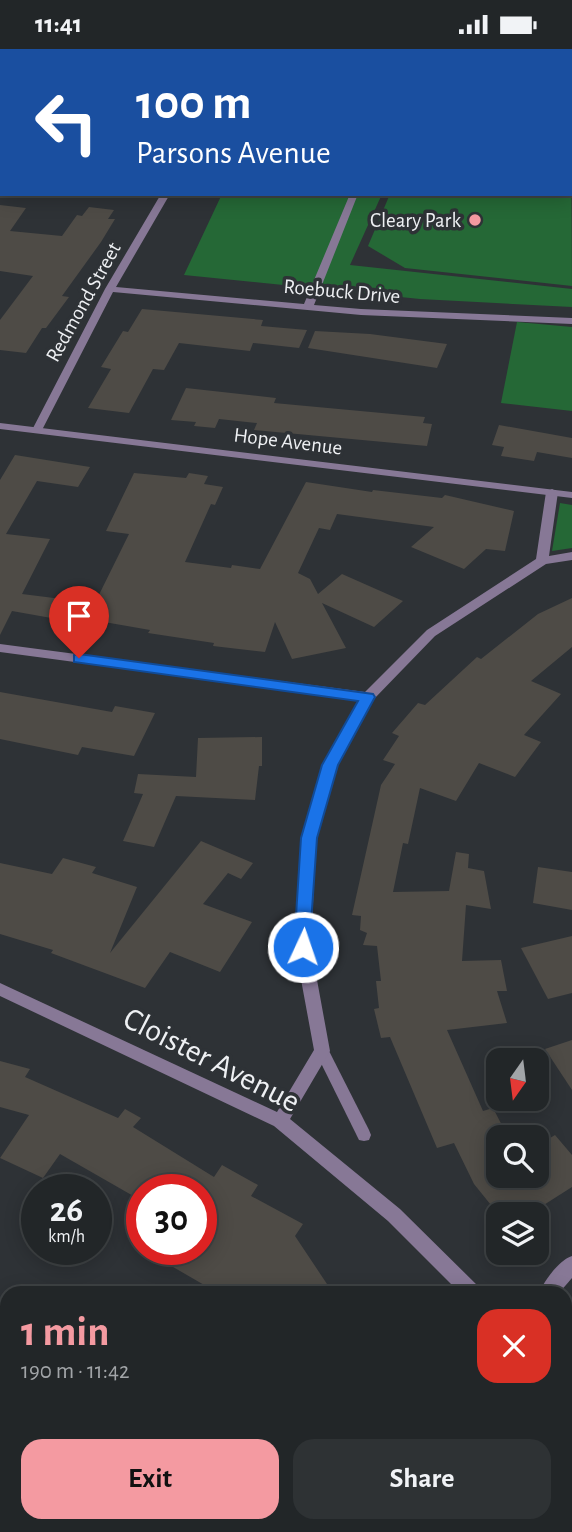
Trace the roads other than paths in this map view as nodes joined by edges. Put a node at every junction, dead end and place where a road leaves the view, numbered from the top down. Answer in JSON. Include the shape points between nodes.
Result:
{"nodes":[{"id":1,"x":165,"y":196,"type":"edge"},
{"id":2,"x":353,"y":196,"type":"edge"},
{"id":3,"x":110,"y":289,"type":"junction"},
{"id":4,"x":308,"y":307,"type":"junction"},
{"id":5,"x":572,"y":321,"type":"edge"},
{"id":6,"x":0,"y":426,"type":"edge"},
{"id":7,"x":37,"y":431,"type":"junction"},
{"id":8,"x":552,"y":492,"type":"junction"},
{"id":9,"x":572,"y":495,"type":"edge"},
{"id":10,"x":572,"y":556,"type":"edge"},
{"id":11,"x":542,"y":561,"type":"junction"},
{"id":12,"x":0,"y":648,"type":"edge"},
{"id":13,"x":368,"y":697,"type":"junction"},
{"id":14,"x":0,"y":989,"type":"edge"},
{"id":15,"x":321,"y":1051,"type":"junction"},
{"id":16,"x":280,"y":1121,"type":"junction"},
{"id":17,"x":364,"y":1135,"type":"dead end"},
{"id":18,"x":572,"y":1264,"type":"edge"},
{"id":19,"x":465,"y":1286,"type":"edge"},
{"id":20,"x":554,"y":1286,"type":"edge"}],
"edges":[{"from":1,"to":3,"type":"street","name":"Redmond Street"},
{"from":2,"to":4,"type":"street"},
{"from":3,"to":4,"type":"street","name":"Roebuck Drive"},
{"from":3,"to":7,"type":"street","name":"Redmond Street"},
{"from":4,"to":5,"type":"street","name":"Roebuck Drive"},
{"from":6,"to":7,"type":"street","name":"Hope Avenue"},
{"from":7,"to":8,"type":"street","name":"Hope Avenue"},
{"from":8,"to":9,"type":"street","name":"Hope Avenue"},
{"from":8,"to":11,"type":"street"},
{"from":10,"to":11,"type":"street"},
{"from":11,"to":13,"type":"street","via":[[430,633]]},
{"from":12,"to":13,"type":"street"},
{"from":13,"to":15,"type":"street","via":[[330,765],[309,838],[303,947]]},
{"from":14,"to":16,"type":"street","name":"Cloister Avenue"},
{"from":15,"to":16,"type":"street"},
{"from":15,"to":17,"type":"lane"},
{"from":16,"to":19,"type":"street","name":"Cloister Avenue","via":[[394,1215]]},
{"from":18,"to":20,"type":"street"}]}
